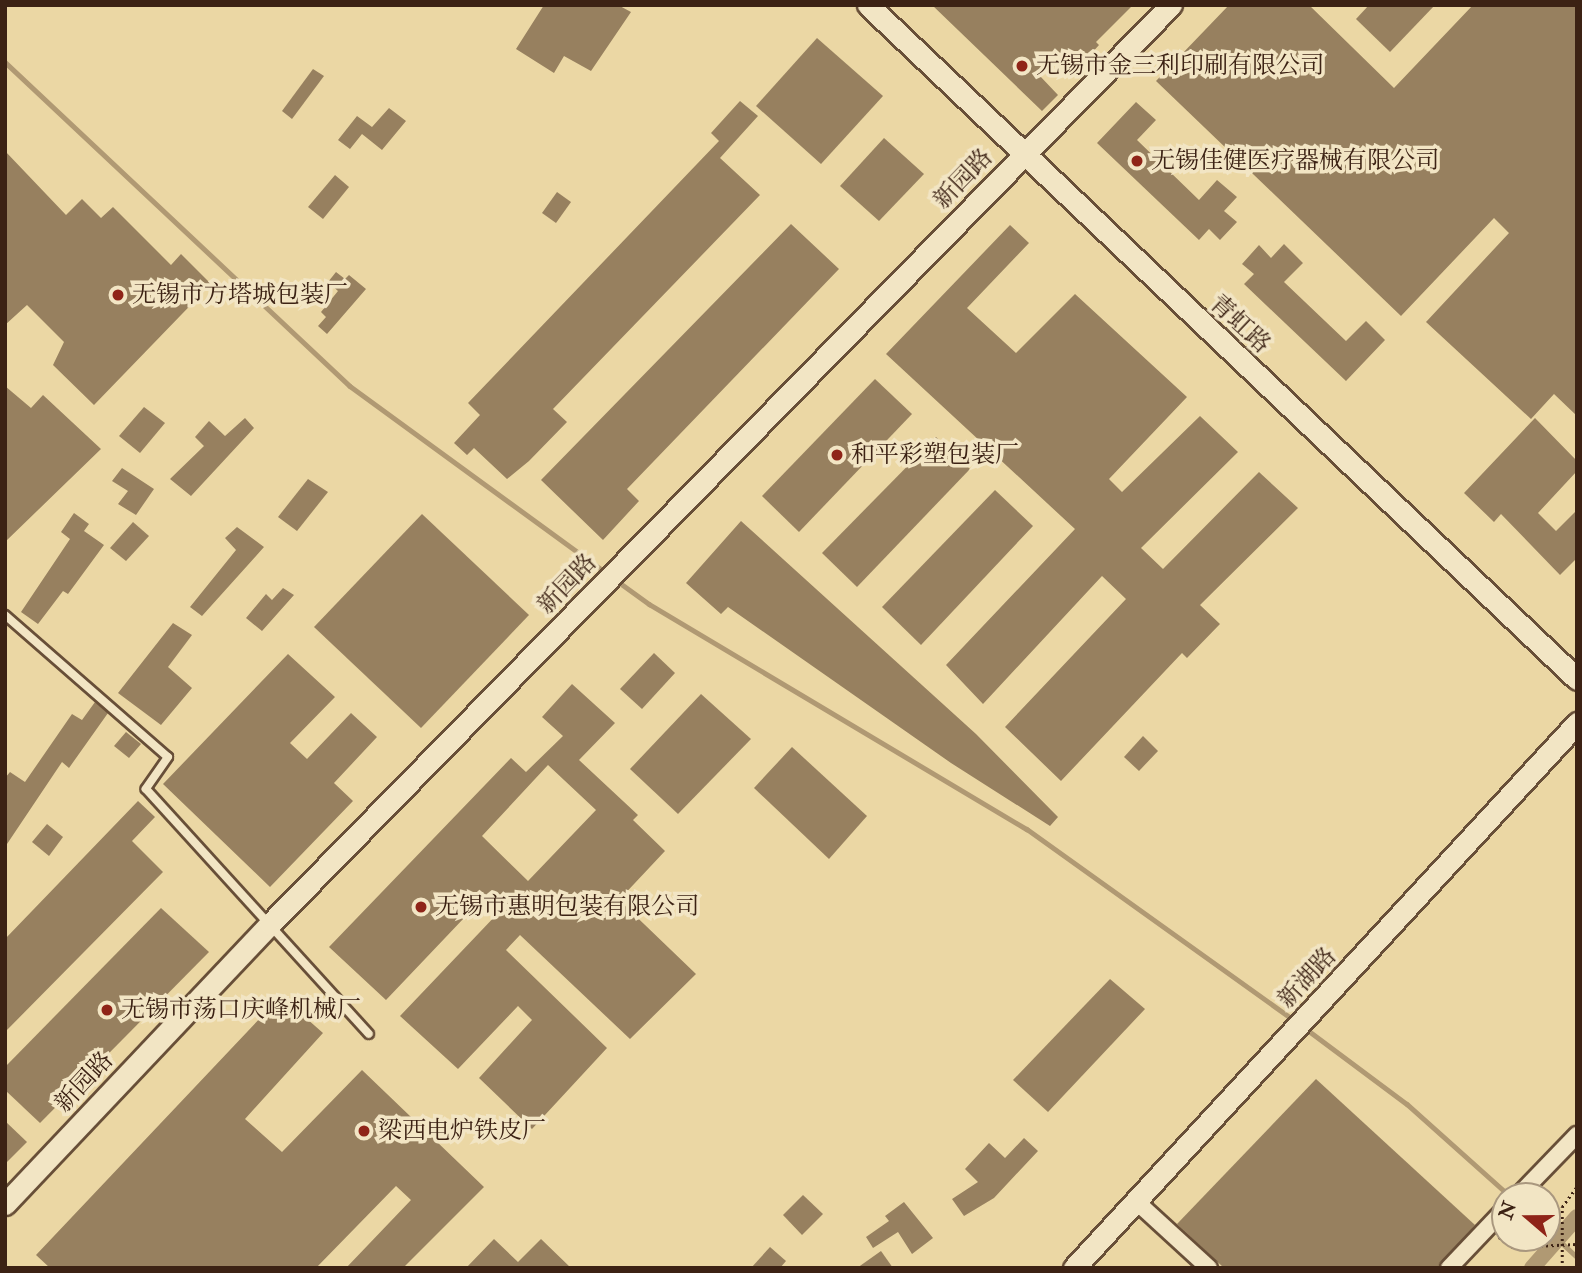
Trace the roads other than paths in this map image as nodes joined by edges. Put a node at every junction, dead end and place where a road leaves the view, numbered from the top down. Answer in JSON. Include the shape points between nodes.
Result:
{"nodes":[{"id":1,"x":868,"y":5,"type":"edge"},
{"id":2,"x":1171,"y":5,"type":"edge"},
{"id":3,"x":1024,"y":155,"type":"junction"},
{"id":4,"x":5,"y":615,"type":"edge"},
{"id":5,"x":1577,"y":679,"type":"edge"},
{"id":6,"x":1577,"y":723,"type":"edge"},
{"id":7,"x":270,"y":924,"type":"junction"},
{"id":8,"x":369,"y":1034,"type":"dead end"},
{"id":9,"x":1577,"y":1135,"type":"edge"},
{"id":10,"x":1531,"y":1182,"type":"edge"},
{"id":11,"x":1138,"y":1203,"type":"junction"},
{"id":12,"x":5,"y":1204,"type":"edge"},
{"id":13,"x":1491,"y":1223,"type":"edge"},
{"id":14,"x":1074,"y":1268,"type":"edge"},
{"id":15,"x":1209,"y":1268,"type":"edge"},
{"id":16,"x":1449,"y":1268,"type":"edge"}],
"edges":[{"from":1,"to":3,"type":"street","name":"青虹路"},
{"from":2,"to":3,"type":"street","name":"新园路"},
{"from":3,"to":5,"type":"street","name":"青虹路"},
{"from":3,"to":7,"type":"street","name":"新园路"},
{"from":4,"to":7,"type":"lane","via":[[168,757],[146,789]]},
{"from":6,"to":11,"type":"street","name":"新湖路"},
{"from":7,"to":8,"type":"lane"},
{"from":7,"to":12,"type":"street","name":"新园路"},
{"from":9,"to":10,"type":"street"},
{"from":11,"to":14,"type":"street","name":"新湖路"},
{"from":11,"to":15,"type":"street"},
{"from":13,"to":16,"type":"street"}]}
